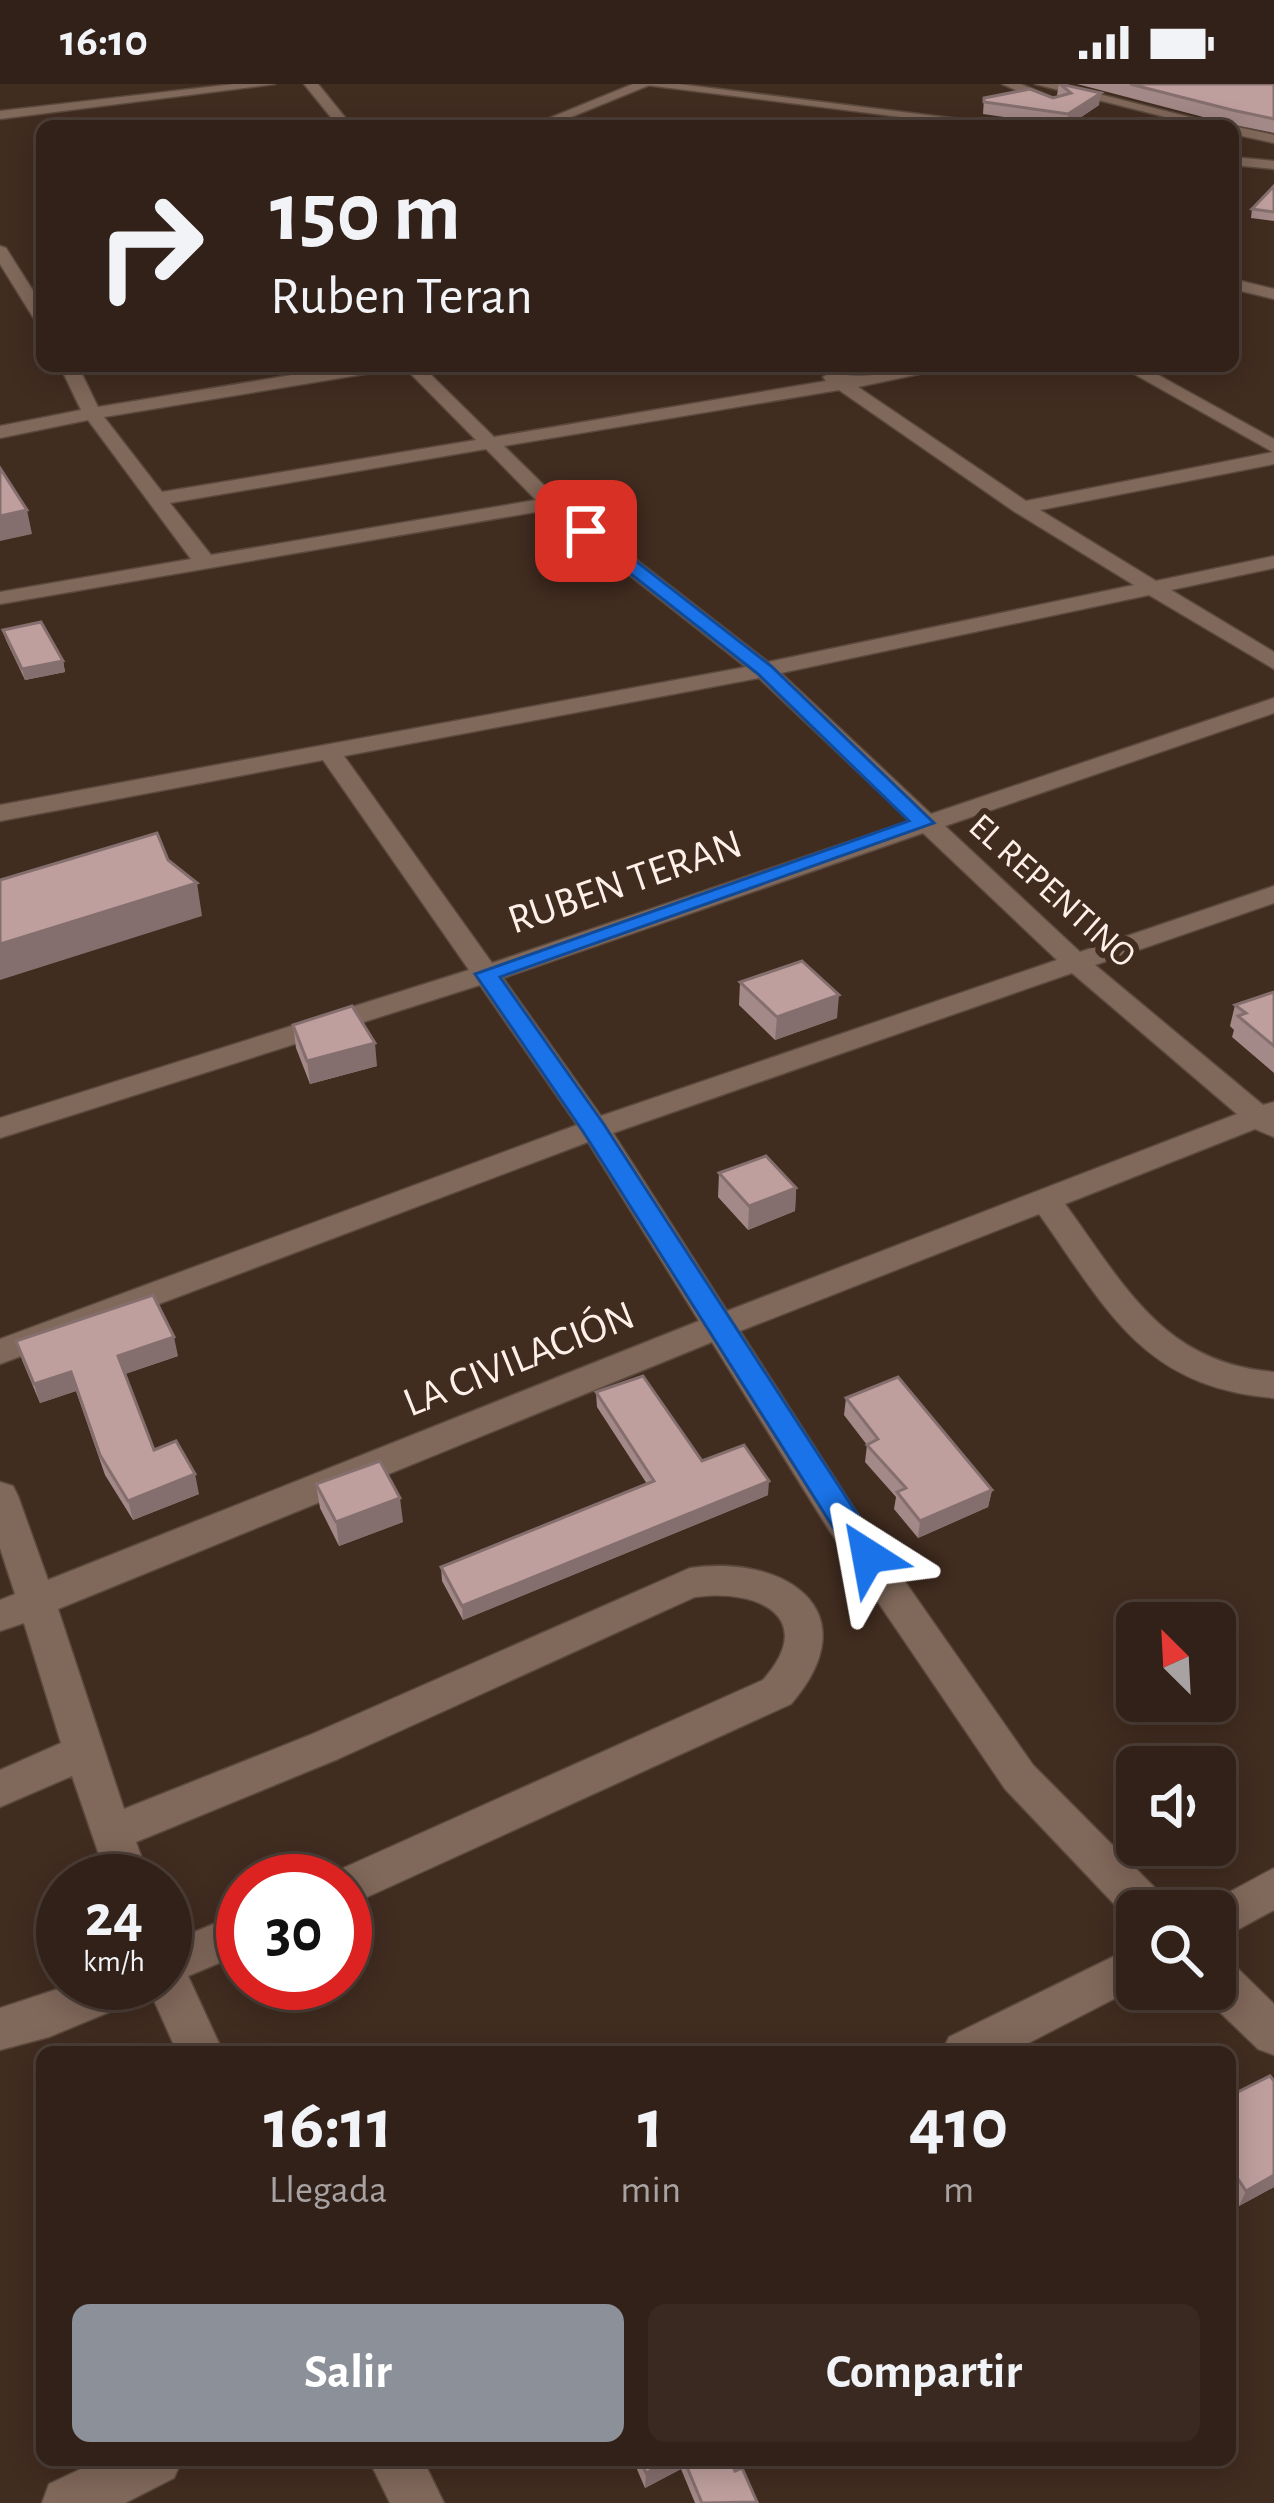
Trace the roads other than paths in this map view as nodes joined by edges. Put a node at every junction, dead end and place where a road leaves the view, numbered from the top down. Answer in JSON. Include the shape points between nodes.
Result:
{"nodes":[{"id":1,"x":268,"y":84,"type":"edge"},
{"id":2,"x":311,"y":84,"type":"edge"},
{"id":3,"x":645,"y":84,"type":"edge"},
{"id":4,"x":1009,"y":84,"type":"edge"},
{"id":5,"x":1042,"y":84,"type":"edge"},
{"id":6,"x":170,"y":90,"type":"edge"},
{"id":7,"x":1079,"y":111,"type":"edge"},
{"id":8,"x":0,"y":115,"type":"edge"},
{"id":9,"x":336,"y":120,"type":"edge"},
{"id":10,"x":552,"y":120,"type":"edge"},
{"id":11,"x":956,"y":120,"type":"edge"},
{"id":12,"x":1193,"y":120,"type":"edge"},
{"id":13,"x":1239,"y":131,"type":"edge"},
{"id":14,"x":1274,"y":139,"type":"edge"},
{"id":15,"x":1239,"y":161,"type":"edge"},
{"id":16,"x":1274,"y":165,"type":"edge"},
{"id":17,"x":0,"y":251,"type":"edge"},
{"id":18,"x":1239,"y":286,"type":"edge"},
{"id":19,"x":1274,"y":295,"type":"edge"},
{"id":20,"x":36,"y":309,"type":"edge"},
{"id":21,"x":72,"y":372,"type":"edge"},
{"id":22,"x":178,"y":372,"type":"edge"},
{"id":23,"x":317,"y":372,"type":"edge"},
{"id":24,"x":418,"y":372,"type":"edge"},
{"id":25,"x":827,"y":372,"type":"edge"},
{"id":26,"x":910,"y":372,"type":"edge"},
{"id":27,"x":1140,"y":372,"type":"edge"},
{"id":28,"x":841,"y":383,"type":"junction"},
{"id":29,"x":191,"y":394,"type":"junction"},
{"id":30,"x":92,"y":413,"type":"junction"},
{"id":31,"x":0,"y":432,"type":"edge"},
{"id":32,"x":496,"y":445,"type":"junction"},
{"id":33,"x":1274,"y":447,"type":"edge"},
{"id":34,"x":1274,"y":458,"type":"edge"},
{"id":35,"x":157,"y":499,"type":"junction"},
{"id":36,"x":550,"y":503,"type":"junction"},
{"id":37,"x":1022,"y":508,"type":"junction"},
{"id":38,"x":1274,"y":562,"type":"edge"},
{"id":39,"x":207,"y":565,"type":"junction"},
{"id":40,"x":1153,"y":588,"type":"junction"},
{"id":41,"x":0,"y":598,"type":"edge"},
{"id":42,"x":1274,"y":662,"type":"edge"},
{"id":43,"x":764,"y":670,"type":"junction"},
{"id":44,"x":1274,"y":706,"type":"edge"},
{"id":45,"x":331,"y":754,"type":"junction"},
{"id":46,"x":0,"y":813,"type":"edge"},
{"id":47,"x":923,"y":823,"type":"junction"},
{"id":48,"x":1274,"y":894,"type":"edge"},
{"id":49,"x":1075,"y":962,"type":"junction"},
{"id":50,"x":486,"y":974,"type":"junction"},
{"id":51,"x":1269,"y":1119,"type":"edge"},
{"id":52,"x":0,"y":1129,"type":"edge"},
{"id":53,"x":595,"y":1129,"type":"junction"},
{"id":54,"x":1047,"y":1202,"type":"junction"},
{"id":55,"x":723,"y":1325,"type":"junction"},
{"id":56,"x":0,"y":1352,"type":"edge"},
{"id":57,"x":1274,"y":1385,"type":"edge"},
{"id":58,"x":0,"y":1496,"type":"edge"},
{"id":59,"x":39,"y":1601,"type":"junction"},
{"id":60,"x":0,"y":1616,"type":"edge"},
{"id":61,"x":81,"y":1753,"type":"junction"},
{"id":62,"x":0,"y":1790,"type":"edge"},
{"id":63,"x":111,"y":1833,"type":"junction"},
{"id":64,"x":119,"y":1854,"type":"edge"},
{"id":65,"x":372,"y":1876,"type":"edge"},
{"id":66,"x":1274,"y":1887,"type":"edge"},
{"id":67,"x":1129,"y":1890,"type":"edge"},
{"id":68,"x":1236,"y":1910,"type":"edge"},
{"id":69,"x":1116,"y":1976,"type":"edge"},
{"id":70,"x":1236,"y":1997,"type":"edge"},
{"id":71,"x":61,"y":2010,"type":"edge"},
{"id":72,"x":181,"y":2010,"type":"edge"},
{"id":73,"x":0,"y":2029,"type":"edge"},
{"id":74,"x":1274,"y":2034,"type":"edge"},
{"id":75,"x":197,"y":2046,"type":"edge"},
{"id":76,"x":977,"y":2046,"type":"edge"},
{"id":77,"x":144,"y":2466,"type":"edge"},
{"id":78,"x":398,"y":2466,"type":"edge"},
{"id":79,"x":68,"y":2503,"type":"edge"},
{"id":80,"x":418,"y":2503,"type":"edge"}],
"edges":[{"from":1,"to":6,"type":"street"},
{"from":2,"to":9,"type":"street"},
{"from":3,"to":10,"type":"street"},
{"from":3,"to":11,"type":"street"},
{"from":4,"to":7,"type":"street"},
{"from":5,"to":12,"type":"street"},
{"from":6,"to":8,"type":"street"},
{"from":13,"to":14,"type":"street"},
{"from":15,"to":16,"type":"street"},
{"from":17,"to":20,"type":"street"},
{"from":18,"to":19,"type":"street"},
{"from":21,"to":30,"type":"street"},
{"from":22,"to":29,"type":"street"},
{"from":23,"to":29,"type":"street"},
{"from":24,"to":32,"type":"street","name":"EL REPENTINO"},
{"from":25,"to":28,"type":"street"},
{"from":26,"to":28,"type":"street"},
{"from":27,"to":33,"type":"street"},
{"from":28,"to":32,"type":"street"},
{"from":28,"to":37,"type":"street"},
{"from":29,"to":30,"type":"street"},
{"from":30,"to":31,"type":"street"},
{"from":30,"to":35,"type":"street"},
{"from":32,"to":35,"type":"street"},
{"from":32,"to":36,"type":"street","name":"EL REPENTINO"},
{"from":34,"to":37,"type":"street"},
{"from":35,"to":39,"type":"street"},
{"from":36,"to":39,"type":"street"},
{"from":36,"to":43,"type":"street","name":"EL REPENTINO"},
{"from":37,"to":40,"type":"street"},
{"from":38,"to":40,"type":"street"},
{"from":39,"to":41,"type":"street"},
{"from":40,"to":42,"type":"street"},
{"from":40,"to":43,"type":"street"},
{"from":43,"to":45,"type":"street"},
{"from":43,"to":47,"type":"street","name":"EL REPENTINO"},
{"from":44,"to":47,"type":"street","name":"RUBEN TERAN"},
{"from":45,"to":46,"type":"street"},
{"from":45,"to":50,"type":"street"},
{"from":47,"to":49,"type":"street","name":"EL REPENTINO"},
{"from":47,"to":50,"type":"street","name":"RUBEN TERAN"},
{"from":48,"to":49,"type":"street"},
{"from":49,"to":51,"type":"street","name":"EL REPENTINO"},
{"from":49,"to":53,"type":"street"},
{"from":50,"to":52,"type":"street","name":"RUBEN TERAN"},
{"from":50,"to":53,"type":"street"},
{"from":51,"to":54,"type":"street","name":"LA CIVILACIÓN"},
{"from":53,"to":55,"type":"street"},
{"from":53,"to":56,"type":"street"},
{"from":54,"to":55,"type":"street","name":"LA CIVILACIÓN"},
{"from":54,"to":57,"type":"street","via":[[1153,1342],[1196,1374]]},
{"from":55,"to":59,"type":"street","name":"LA CIVILACIÓN"},
{"from":55,"to":67,"type":"street","via":[[842,1520],[1019,1777]]},
{"from":58,"to":59,"type":"street"},
{"from":59,"to":60,"type":"street","name":"LA CIVILACIÓN"},
{"from":59,"to":61,"type":"street"},
{"from":61,"to":62,"type":"street"},
{"from":61,"to":63,"type":"street"},
{"from":63,"to":64,"type":"street"},
{"from":63,"to":65,"type":"street","via":[[690,1583],[752,1580],[799,1614],[802,1664],[777,1692]]},
{"from":66,"to":68,"type":"street"},
{"from":69,"to":76,"type":"street"},
{"from":70,"to":74,"type":"street"},
{"from":71,"to":73,"type":"street"},
{"from":72,"to":75,"type":"street"},
{"from":77,"to":79,"type":"street"},
{"from":78,"to":80,"type":"street"}]}
